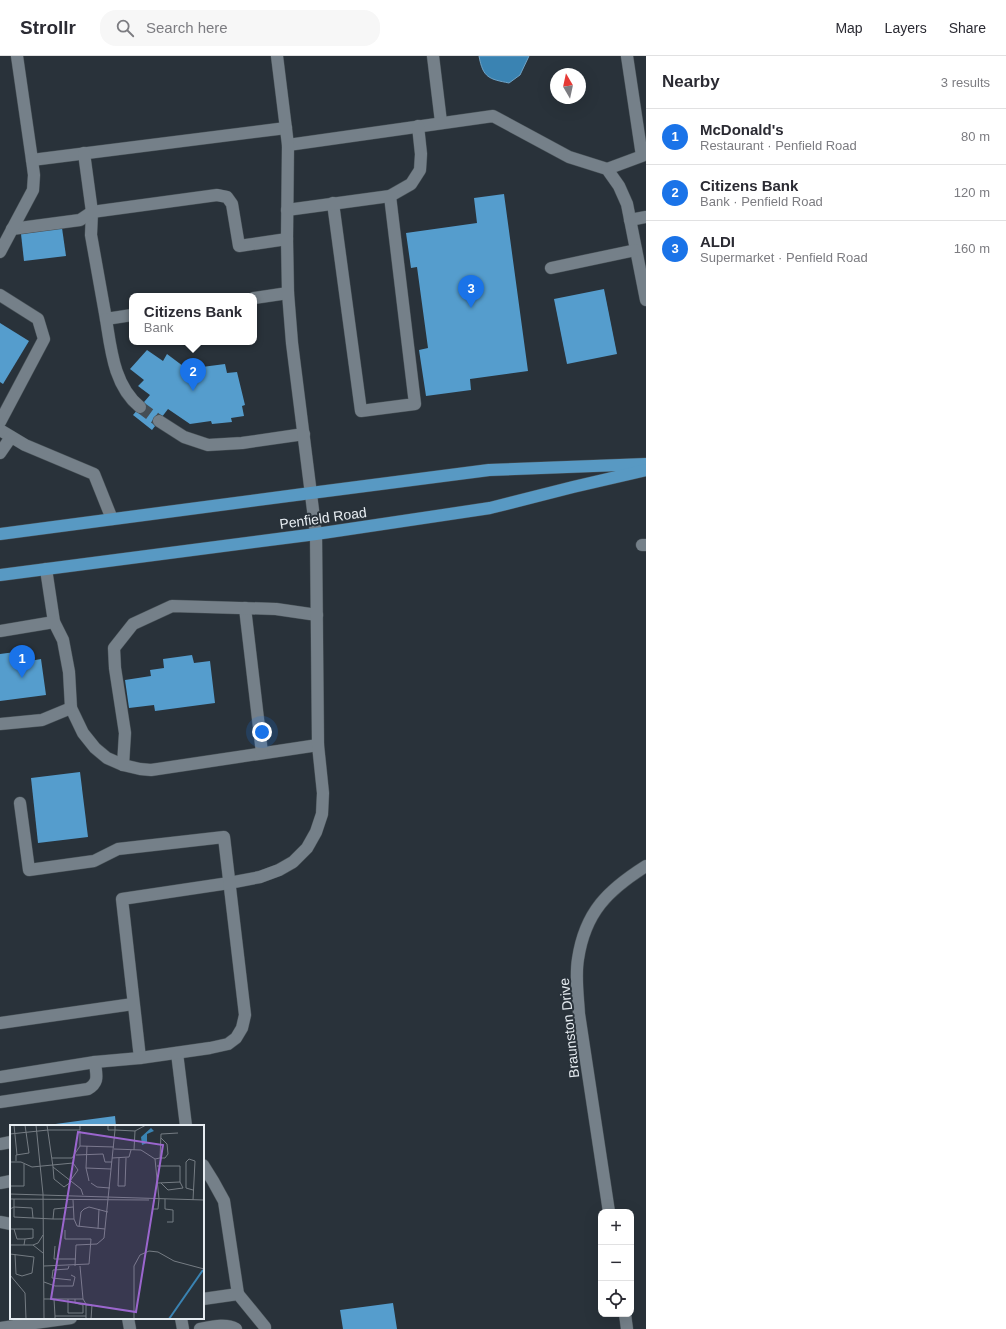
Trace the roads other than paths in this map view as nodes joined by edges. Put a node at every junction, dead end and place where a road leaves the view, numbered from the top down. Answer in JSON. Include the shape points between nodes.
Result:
{"nodes":[{"id":1,"x":17,"y":56,"type":"edge"},
{"id":2,"x":277,"y":56,"type":"edge"},
{"id":3,"x":433,"y":56,"type":"edge"},
{"id":4,"x":627,"y":56,"type":"edge"},
{"id":5,"x":441,"y":122,"type":"junction"},
{"id":6,"x":418,"y":126,"type":"junction"},
{"id":7,"x":286,"y":128,"type":"junction"},
{"id":8,"x":288,"y":145,"type":"junction"},
{"id":9,"x":84,"y":153,"type":"junction"},
{"id":10,"x":644,"y":156,"type":"edge"},
{"id":11,"x":32,"y":160,"type":"junction"},
{"id":12,"x":607,"y":169,"type":"junction"},
{"id":13,"x":390,"y":196,"type":"junction"},
{"id":14,"x":333,"y":203,"type":"junction"},
{"id":15,"x":287,"y":210,"type":"junction"},
{"id":16,"x":92,"y":212,"type":"junction"},
{"id":17,"x":646,"y":217,"type":"edge"},
{"id":18,"x":630,"y":220,"type":"junction"},
{"id":19,"x":12,"y":229,"type":"junction"},
{"id":20,"x":287,"y":239,"type":"junction"},
{"id":21,"x":636,"y":250,"type":"junction"},
{"id":22,"x":0,"y":252,"type":"edge"},
{"id":23,"x":551,"y":268,"type":"dead end"},
{"id":24,"x":288,"y":293,"type":"junction"},
{"id":25,"x":0,"y":295,"type":"edge"},
{"id":26,"x":257,"y":298,"type":"edge"},
{"id":27,"x":646,"y":300,"type":"edge"},
{"id":28,"x":129,"y":315,"type":"edge"},
{"id":29,"x":106,"y":319,"type":"junction"},
{"id":30,"x":140,"y":407,"type":"tunnel mouth"},
{"id":31,"x":159,"y":421,"type":"tunnel mouth"},
{"id":32,"x":0,"y":422,"type":"edge"},
{"id":33,"x":0,"y":430,"type":"edge"},
{"id":34,"x":304,"y":434,"type":"junction"},
{"id":35,"x":11,"y":437,"type":"junction"},
{"id":36,"x":0,"y":453,"type":"edge"},
{"id":37,"x":646,"y":464,"type":"edge"},
{"id":38,"x":646,"y":470,"type":"edge"},
{"id":39,"x":311,"y":493,"type":"junction"},
{"id":40,"x":112,"y":519,"type":"junction"},
{"id":41,"x":0,"y":534,"type":"edge"},
{"id":42,"x":316,"y":534,"type":"junction"},
{"id":43,"x":46,"y":569,"type":"junction"},
{"id":44,"x":0,"y":575,"type":"edge"},
{"id":45,"x":245,"y":608,"type":"junction"},
{"id":46,"x":317,"y":615,"type":"junction"},
{"id":47,"x":54,"y":622,"type":"junction"},
{"id":48,"x":0,"y":631,"type":"edge"},
{"id":49,"x":71,"y":708,"type":"junction"},
{"id":50,"x":0,"y":724,"type":"edge"},
{"id":51,"x":318,"y":745,"type":"junction"},
{"id":52,"x":262,"y":753,"type":"junction"},
{"id":53,"x":123,"y":765,"type":"junction"},
{"id":54,"x":20,"y":803,"type":"dead end"},
{"id":55,"x":646,"y":866,"type":"edge"},
{"id":56,"x":229,"y":883,"type":"junction"},
{"id":57,"x":134,"y":1004,"type":"junction"},
{"id":58,"x":0,"y":1023,"type":"edge"},
{"id":59,"x":177,"y":1053,"type":"junction"},
{"id":60,"x":140,"y":1058,"type":"junction"},
{"id":61,"x":95,"y":1062,"type":"junction"},
{"id":62,"x":0,"y":1077,"type":"edge"},
{"id":63,"x":0,"y":1102,"type":"edge"},
{"id":64,"x":186,"y":1125,"type":"edge"},
{"id":65,"x":10,"y":1142,"type":"edge"},
{"id":66,"x":0,"y":1144,"type":"edge"},
{"id":67,"x":204,"y":1166,"type":"edge"},
{"id":68,"x":10,"y":1181,"type":"edge"},
{"id":69,"x":0,"y":1182,"type":"edge"},
{"id":70,"x":609,"y":1209,"type":"edge"},
{"id":71,"x":0,"y":1222,"type":"edge"},
{"id":72,"x":10,"y":1224,"type":"edge"},
{"id":73,"x":238,"y":1294,"type":"junction"},
{"id":74,"x":204,"y":1299,"type":"edge"},
{"id":75,"x":625,"y":1317,"type":"edge"},
{"id":76,"x":65,"y":1319,"type":"edge"},
{"id":77,"x":128,"y":1319,"type":"edge"},
{"id":78,"x":181,"y":1319,"type":"edge"},
{"id":79,"x":21,"y":1327,"type":"edge"},
{"id":80,"x":0,"y":1328,"type":"edge"},
{"id":81,"x":130,"y":1329,"type":"edge"},
{"id":82,"x":183,"y":1329,"type":"edge"},
{"id":83,"x":200,"y":1329,"type":"edge"},
{"id":84,"x":236,"y":1329,"type":"edge"},
{"id":85,"x":265,"y":1329,"type":"edge"},
{"id":86,"x":627,"y":1329,"type":"edge"}],
"edges":[{"from":1,"to":11,"type":"street"},
{"from":2,"to":7,"type":"street"},
{"from":3,"to":5,"type":"street"},
{"from":4,"to":10,"type":"street"},
{"from":5,"to":6,"type":"street"},
{"from":5,"to":12,"type":"street","via":[[493,116],[569,157]]},
{"from":6,"to":8,"type":"street"},
{"from":6,"to":13,"type":"street","via":[[420,170],[411,184]]},
{"from":7,"to":8,"type":"street"},
{"from":7,"to":9,"type":"street"},
{"from":8,"to":15,"type":"street"},
{"from":9,"to":11,"type":"street"},
{"from":9,"to":16,"type":"street"},
{"from":10,"to":12,"type":"street"},
{"from":11,"to":19,"type":"street","via":[[33,190]]},
{"from":12,"to":18,"type":"street","via":[[619,186],[627,204]]},
{"from":13,"to":14,"type":"street"},
{"from":13,"to":14,"type":"street","via":[[415,404],[361,411]]},
{"from":14,"to":15,"type":"street"},
{"from":15,"to":20,"type":"street"},
{"from":16,"to":19,"type":"street","via":[[80,220]]},
{"from":16,"to":20,"type":"street","via":[[217,195],[227,197],[232,204],[239,246]]},
{"from":16,"to":29,"type":"street","via":[[92,235]]},
{"from":17,"to":18,"type":"street"},
{"from":18,"to":21,"type":"street"},
{"from":19,"to":22,"type":"street"},
{"from":20,"to":24,"type":"street"},
{"from":21,"to":23,"type":"street"},
{"from":21,"to":27,"type":"street"},
{"from":24,"to":26,"type":"street"},
{"from":24,"to":34,"type":"street"},
{"from":25,"to":32,"type":"street","via":[[38,319],[44,338]]},
{"from":28,"to":29,"type":"street"},
{"from":29,"to":30,"type":"street","via":[[120,383]]},
{"from":31,"to":34,"type":"street","via":[[184,437],[208,445]]},
{"from":33,"to":35,"type":"street"},
{"from":34,"to":39,"type":"street"},
{"from":35,"to":36,"type":"street"},
{"from":35,"to":40,"type":"street","via":[[94,474]]},
{"from":37,"to":39,"type":"main road","name":"Penfield Road","via":[[489,470]]},
{"from":38,"to":42,"type":"main road","name":"Penfield Road","via":[[490,508]]},
{"from":39,"to":40,"type":"main road","name":"Penfield Road"},
{"from":39,"to":42,"type":"street"},
{"from":40,"to":41,"type":"main road","name":"Penfield Road"},
{"from":42,"to":43,"type":"main road","name":"Penfield Road"},
{"from":42,"to":46,"type":"street"},
{"from":43,"to":44,"type":"main road","name":"Penfield Road"},
{"from":43,"to":47,"type":"street"},
{"from":45,"to":46,"type":"street","via":[[276,609]]},
{"from":45,"to":52,"type":"street"},
{"from":45,"to":53,"type":"street","via":[[172,606],[133,624],[114,648],[125,733]]},
{"from":46,"to":51,"type":"street"},
{"from":47,"to":48,"type":"street"},
{"from":47,"to":49,"type":"street","via":[[64,640]]},
{"from":49,"to":50,"type":"street","via":[[42,720]]},
{"from":49,"to":53,"type":"street","via":[[83,733],[95,748],[107,758]]},
{"from":51,"to":52,"type":"street"},
{"from":51,"to":56,"type":"street","via":[[323,793],[322,814],[307,848],[293,862],[279,870],[260,878]]},
{"from":52,"to":53,"type":"street","via":[[151,770]]},
{"from":54,"to":56,"type":"street","via":[[30,870],[94,861],[118,849],[224,837]]},
{"from":55,"to":70,"type":"street","name":"Braunston Drive","via":[[606,896],[594,912],[583,933],[578,960],[580,1014]]},
{"from":56,"to":57,"type":"street","via":[[122,899]]},
{"from":56,"to":59,"type":"street","via":[[243,992],[245,1015],[242,1028],[236,1038],[228,1044]]},
{"from":57,"to":58,"type":"street"},
{"from":57,"to":60,"type":"street"},
{"from":59,"to":60,"type":"street"},
{"from":59,"to":64,"type":"street"},
{"from":60,"to":61,"type":"street"},
{"from":61,"to":62,"type":"street"},
{"from":61,"to":63,"type":"street","via":[[96,1079],[94,1086],[88,1089]]},
{"from":65,"to":66,"type":"street"},
{"from":67,"to":73,"type":"street","via":[[224,1201]]},
{"from":68,"to":69,"type":"street"},
{"from":71,"to":72,"type":"street"},
{"from":73,"to":74,"type":"street"},
{"from":73,"to":85,"type":"street"},
{"from":75,"to":86,"type":"street"},
{"from":76,"to":79,"type":"street"},
{"from":77,"to":81,"type":"street"},
{"from":78,"to":82,"type":"street"},
{"from":79,"to":80,"type":"street"},
{"from":83,"to":84,"type":"street","via":[[225,1326]]}]}
